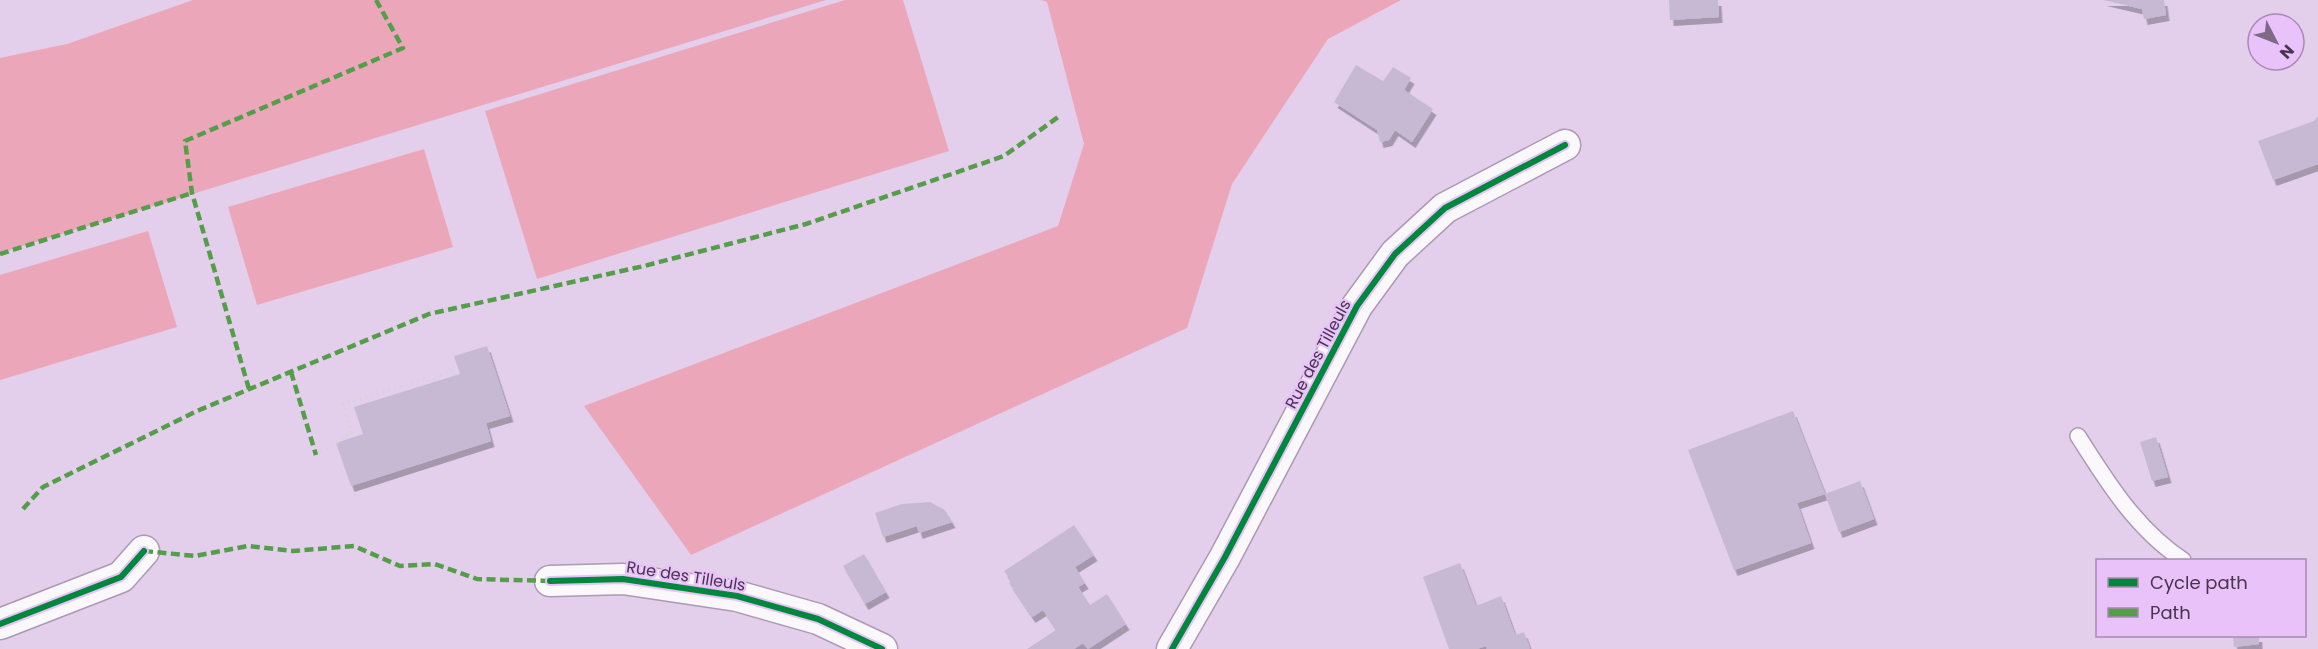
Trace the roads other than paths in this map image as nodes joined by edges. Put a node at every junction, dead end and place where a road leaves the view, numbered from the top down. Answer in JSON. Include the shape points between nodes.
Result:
{"nodes":[{"id":1,"x":1565,"y":145,"type":"dead end"},
{"id":2,"x":2079,"y":436,"type":"dead end"},
{"id":3,"x":144,"y":551,"type":"dead end"},
{"id":4,"x":2179,"y":559,"type":"edge"},
{"id":5,"x":550,"y":581,"type":"dead end"},
{"id":6,"x":0,"y":624,"type":"edge"},
{"id":7,"x":882,"y":649,"type":"edge"},
{"id":8,"x":1172,"y":649,"type":"edge"}],
"edges":[{"from":1,"to":8,"type":"street","name":"Rue des Tilleuls","via":[[1445,208],[1395,254],[1357,306],[1236,538]]},
{"from":2,"to":4,"type":"lane","via":[[2134,517]]},
{"from":3,"to":6,"type":"street","via":[[121,577]]},
{"from":5,"to":7,"type":"street","name":"Rue des Tilleuls","via":[[623,579],[737,596],[818,619]]}]}
